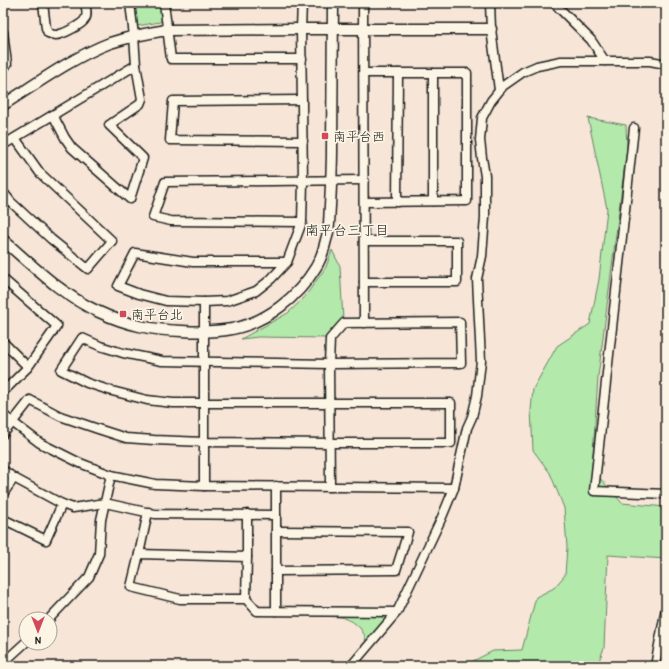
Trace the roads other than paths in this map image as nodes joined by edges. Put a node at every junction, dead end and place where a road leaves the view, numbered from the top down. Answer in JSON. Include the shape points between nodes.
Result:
{"nodes":[{"id":1,"x":43,"y":3,"type":"edge"},
{"id":2,"x":86,"y":3,"type":"edge"},
{"id":3,"x":130,"y":3,"type":"edge"},
{"id":4,"x":164,"y":3,"type":"edge"},
{"id":5,"x":302,"y":3,"type":"edge"},
{"id":6,"x":333,"y":3,"type":"edge"},
{"id":7,"x":363,"y":3,"type":"edge"},
{"id":8,"x":490,"y":3,"type":"edge"},
{"id":9,"x":554,"y":3,"type":"edge"},
{"id":10,"x":301,"y":29,"type":"junction"},
{"id":11,"x":333,"y":29,"type":"junction"},
{"id":12,"x":363,"y":29,"type":"junction"},
{"id":13,"x":491,"y":29,"type":"junction"},
{"id":14,"x":167,"y":30,"type":"junction"},
{"id":15,"x":3,"y":32,"type":"edge"},
{"id":16,"x":134,"y":36,"type":"junction"},
{"id":17,"x":302,"y":59,"type":"junction"},
{"id":18,"x":605,"y":61,"type":"junction"},
{"id":19,"x":666,"y":64,"type":"edge"},
{"id":20,"x":136,"y":65,"type":"junction"},
{"id":21,"x":3,"y":70,"type":"edge"},
{"id":22,"x":364,"y":73,"type":"junction"},
{"id":23,"x":398,"y":73,"type":"junction"},
{"id":24,"x":433,"y":73,"type":"junction"},
{"id":25,"x":499,"y":90,"type":"junction"},
{"id":26,"x":302,"y":100,"type":"junction"},
{"id":27,"x":3,"y":105,"type":"edge"},
{"id":28,"x":53,"y":115,"type":"junction"},
{"id":29,"x":634,"y":128,"type":"dead end"},
{"id":30,"x":15,"y":138,"type":"junction"},
{"id":31,"x":303,"y":141,"type":"junction"},
{"id":32,"x":3,"y":145,"type":"edge"},
{"id":33,"x":364,"y":180,"type":"junction"},
{"id":34,"x":303,"y":181,"type":"junction"},
{"id":35,"x":332,"y":181,"type":"junction"},
{"id":36,"x":3,"y":192,"type":"edge"},
{"id":37,"x":433,"y":201,"type":"junction"},
{"id":38,"x":364,"y":202,"type":"junction"},
{"id":39,"x":397,"y":202,"type":"junction"},
{"id":40,"x":302,"y":222,"type":"junction"},
{"id":41,"x":3,"y":240,"type":"edge"},
{"id":42,"x":364,"y":241,"type":"junction"},
{"id":43,"x":287,"y":262,"type":"junction"},
{"id":44,"x":3,"y":278,"type":"edge"},
{"id":45,"x":364,"y":282,"type":"junction"},
{"id":46,"x":204,"y":302,"type":"junction"},
{"id":47,"x":364,"y":323,"type":"junction"},
{"id":48,"x":203,"y":332,"type":"junction"},
{"id":49,"x":3,"y":342,"type":"edge"},
{"id":50,"x":204,"y":362,"type":"junction"},
{"id":51,"x":330,"y":364,"type":"junction"},
{"id":52,"x":28,"y":367,"type":"junction"},
{"id":53,"x":3,"y":392,"type":"edge"},
{"id":54,"x":204,"y":402,"type":"junction"},
{"id":55,"x":330,"y":403,"type":"junction"},
{"id":56,"x":3,"y":415,"type":"edge"},
{"id":57,"x":12,"y":423,"type":"junction"},
{"id":58,"x":3,"y":434,"type":"edge"},
{"id":59,"x":204,"y":442,"type":"junction"},
{"id":60,"x":330,"y":444,"type":"junction"},
{"id":61,"x":3,"y":470,"type":"edge"},
{"id":62,"x":111,"y":475,"type":"junction"},
{"id":63,"x":14,"y":478,"type":"junction"},
{"id":64,"x":204,"y":486,"type":"junction"},
{"id":65,"x":276,"y":486,"type":"junction"},
{"id":66,"x":330,"y":486,"type":"junction"},
{"id":67,"x":454,"y":488,"type":"junction"},
{"id":68,"x":3,"y":494,"type":"edge"},
{"id":69,"x":666,"y":494,"type":"edge"},
{"id":70,"x":105,"y":502,"type":"junction"},
{"id":71,"x":62,"y":504,"type":"junction"},
{"id":72,"x":148,"y":512,"type":"junction"},
{"id":73,"x":247,"y":514,"type":"junction"},
{"id":74,"x":276,"y":515,"type":"junction"},
{"id":75,"x":3,"y":519,"type":"edge"},
{"id":76,"x":276,"y":531,"type":"junction"},
{"id":77,"x":140,"y":554,"type":"junction"},
{"id":78,"x":247,"y":558,"type":"junction"},
{"id":79,"x":276,"y":571,"type":"junction"},
{"id":80,"x":246,"y":599,"type":"junction"},
{"id":81,"x":666,"y":608,"type":"edge"},
{"id":82,"x":57,"y":611,"type":"edge"},
{"id":83,"x":276,"y":611,"type":"junction"},
{"id":84,"x":397,"y":612,"type":"junction"},
{"id":85,"x":18,"y":649,"type":"edge"},
{"id":86,"x":3,"y":663,"type":"edge"},
{"id":87,"x":351,"y":666,"type":"edge"},
{"id":88,"x":655,"y":666,"type":"edge"}],
"edges":[{"from":1,"to":2,"type":"street","via":[[48,33],[60,35],[85,19]]},
{"from":3,"to":16,"type":"street"},
{"from":4,"to":14,"type":"street"},
{"from":5,"to":10,"type":"street"},
{"from":6,"to":11,"type":"street"},
{"from":7,"to":12,"type":"street"},
{"from":8,"to":13,"type":"street"},
{"from":9,"to":18,"type":"street","via":[[591,40]]},
{"from":10,"to":11,"type":"street"},
{"from":10,"to":14,"type":"street"},
{"from":10,"to":17,"type":"street"},
{"from":11,"to":12,"type":"street"},
{"from":11,"to":35,"type":"street"},
{"from":12,"to":13,"type":"street"},
{"from":12,"to":22,"type":"street"},
{"from":13,"to":25,"type":"street"},
{"from":14,"to":16,"type":"street"},
{"from":14,"to":17,"type":"street","via":[[171,59]]},
{"from":15,"to":21,"type":"street","via":[[7,64]]},
{"from":16,"to":20,"type":"street"},
{"from":16,"to":27,"type":"street","via":[[86,54]]},
{"from":17,"to":26,"type":"street"},
{"from":18,"to":19,"type":"street","via":[[650,61]]},
{"from":18,"to":25,"type":"street","via":[[561,61],[537,66],[523,72]]},
{"from":20,"to":28,"type":"street"},
{"from":20,"to":28,"type":"street","via":[[142,99],[140,104],[109,125],[143,158],[130,199],[72,148]]},
{"from":22,"to":23,"type":"street"},
{"from":22,"to":33,"type":"street"},
{"from":23,"to":24,"type":"street"},
{"from":23,"to":39,"type":"street"},
{"from":24,"to":37,"type":"street"},
{"from":24,"to":37,"type":"street","via":[[467,74],[467,200]]},
{"from":25,"to":67,"type":"street","via":[[482,118],[480,140],[485,176],[485,217],[482,256],[477,279],[481,361],[477,396]]},
{"from":26,"to":31,"type":"street"},
{"from":26,"to":31,"type":"street","via":[[173,101],[170,140]]},
{"from":28,"to":30,"type":"street"},
{"from":29,"to":69,"type":"street","via":[[594,492]]},
{"from":30,"to":32,"type":"street"},
{"from":30,"to":36,"type":"street","via":[[40,174],[112,241],[88,269],[11,202]]},
{"from":31,"to":34,"type":"street"},
{"from":33,"to":35,"type":"street"},
{"from":33,"to":38,"type":"street"},
{"from":34,"to":35,"type":"street"},
{"from":34,"to":40,"type":"street"},
{"from":34,"to":40,"type":"street","via":[[165,182],[153,217],[171,221]]},
{"from":35,"to":48,"type":"street","via":[[327,238],[317,266],[300,288],[284,304],[251,323],[234,329]]},
{"from":37,"to":39,"type":"street"},
{"from":38,"to":39,"type":"street"},
{"from":38,"to":42,"type":"street"},
{"from":40,"to":43,"type":"street"},
{"from":41,"to":48,"type":"street","via":[[66,293],[98,312],[135,326]]},
{"from":42,"to":45,"type":"street"},
{"from":42,"to":45,"type":"street","via":[[457,242],[457,282]]},
{"from":43,"to":46,"type":"street","via":[[256,291],[227,300]]},
{"from":43,"to":46,"type":"street","via":[[193,262],[135,254],[118,286],[166,300]]},
{"from":44,"to":52,"type":"street","via":[[57,326]]},
{"from":45,"to":47,"type":"street"},
{"from":46,"to":48,"type":"street"},
{"from":47,"to":51,"type":"street","via":[[344,323],[330,339]]},
{"from":47,"to":51,"type":"street","via":[[460,322],[461,363]]},
{"from":48,"to":50,"type":"street"},
{"from":49,"to":52,"type":"street"},
{"from":50,"to":51,"type":"street"},
{"from":50,"to":54,"type":"street"},
{"from":50,"to":54,"type":"street","via":[[144,358],[100,346],[82,338],[61,370],[112,392],[147,400],[173,403]]},
{"from":51,"to":55,"type":"street"},
{"from":52,"to":53,"type":"street"},
{"from":54,"to":55,"type":"street"},
{"from":54,"to":59,"type":"street"},
{"from":55,"to":60,"type":"street"},
{"from":55,"to":60,"type":"street","via":[[451,403],[450,443]]},
{"from":56,"to":57,"type":"street"},
{"from":57,"to":58,"type":"street"},
{"from":57,"to":59,"type":"street","via":[[30,400],[60,416],[126,438]]},
{"from":57,"to":62,"type":"street","via":[[40,443]]},
{"from":59,"to":60,"type":"street"},
{"from":59,"to":64,"type":"street"},
{"from":60,"to":66,"type":"street"},
{"from":61,"to":63,"type":"street"},
{"from":62,"to":64,"type":"street","via":[[155,484]]},
{"from":62,"to":70,"type":"street"},
{"from":63,"to":68,"type":"street"},
{"from":63,"to":71,"type":"street"},
{"from":64,"to":65,"type":"street"},
{"from":65,"to":66,"type":"street"},
{"from":65,"to":74,"type":"street"},
{"from":66,"to":67,"type":"street"},
{"from":67,"to":84,"type":"street"},
{"from":70,"to":71,"type":"street","via":[[73,508]]},
{"from":70,"to":72,"type":"street"},
{"from":70,"to":82,"type":"street","via":[[99,554],[89,577]]},
{"from":71,"to":75,"type":"street","via":[[46,540]]},
{"from":72,"to":73,"type":"street"},
{"from":72,"to":77,"type":"street"},
{"from":73,"to":74,"type":"street"},
{"from":73,"to":78,"type":"street"},
{"from":74,"to":76,"type":"street"},
{"from":76,"to":79,"type":"street"},
{"from":76,"to":79,"type":"street","via":[[408,532],[396,570]]},
{"from":77,"to":78,"type":"street"},
{"from":77,"to":80,"type":"street","via":[[131,587],[180,599]]},
{"from":78,"to":80,"type":"street"},
{"from":79,"to":83,"type":"street"},
{"from":80,"to":83,"type":"street","via":[[257,611]]},
{"from":81,"to":88,"type":"street"},
{"from":83,"to":84,"type":"street"},
{"from":84,"to":87,"type":"street"},
{"from":85,"to":86,"type":"street"}]}
